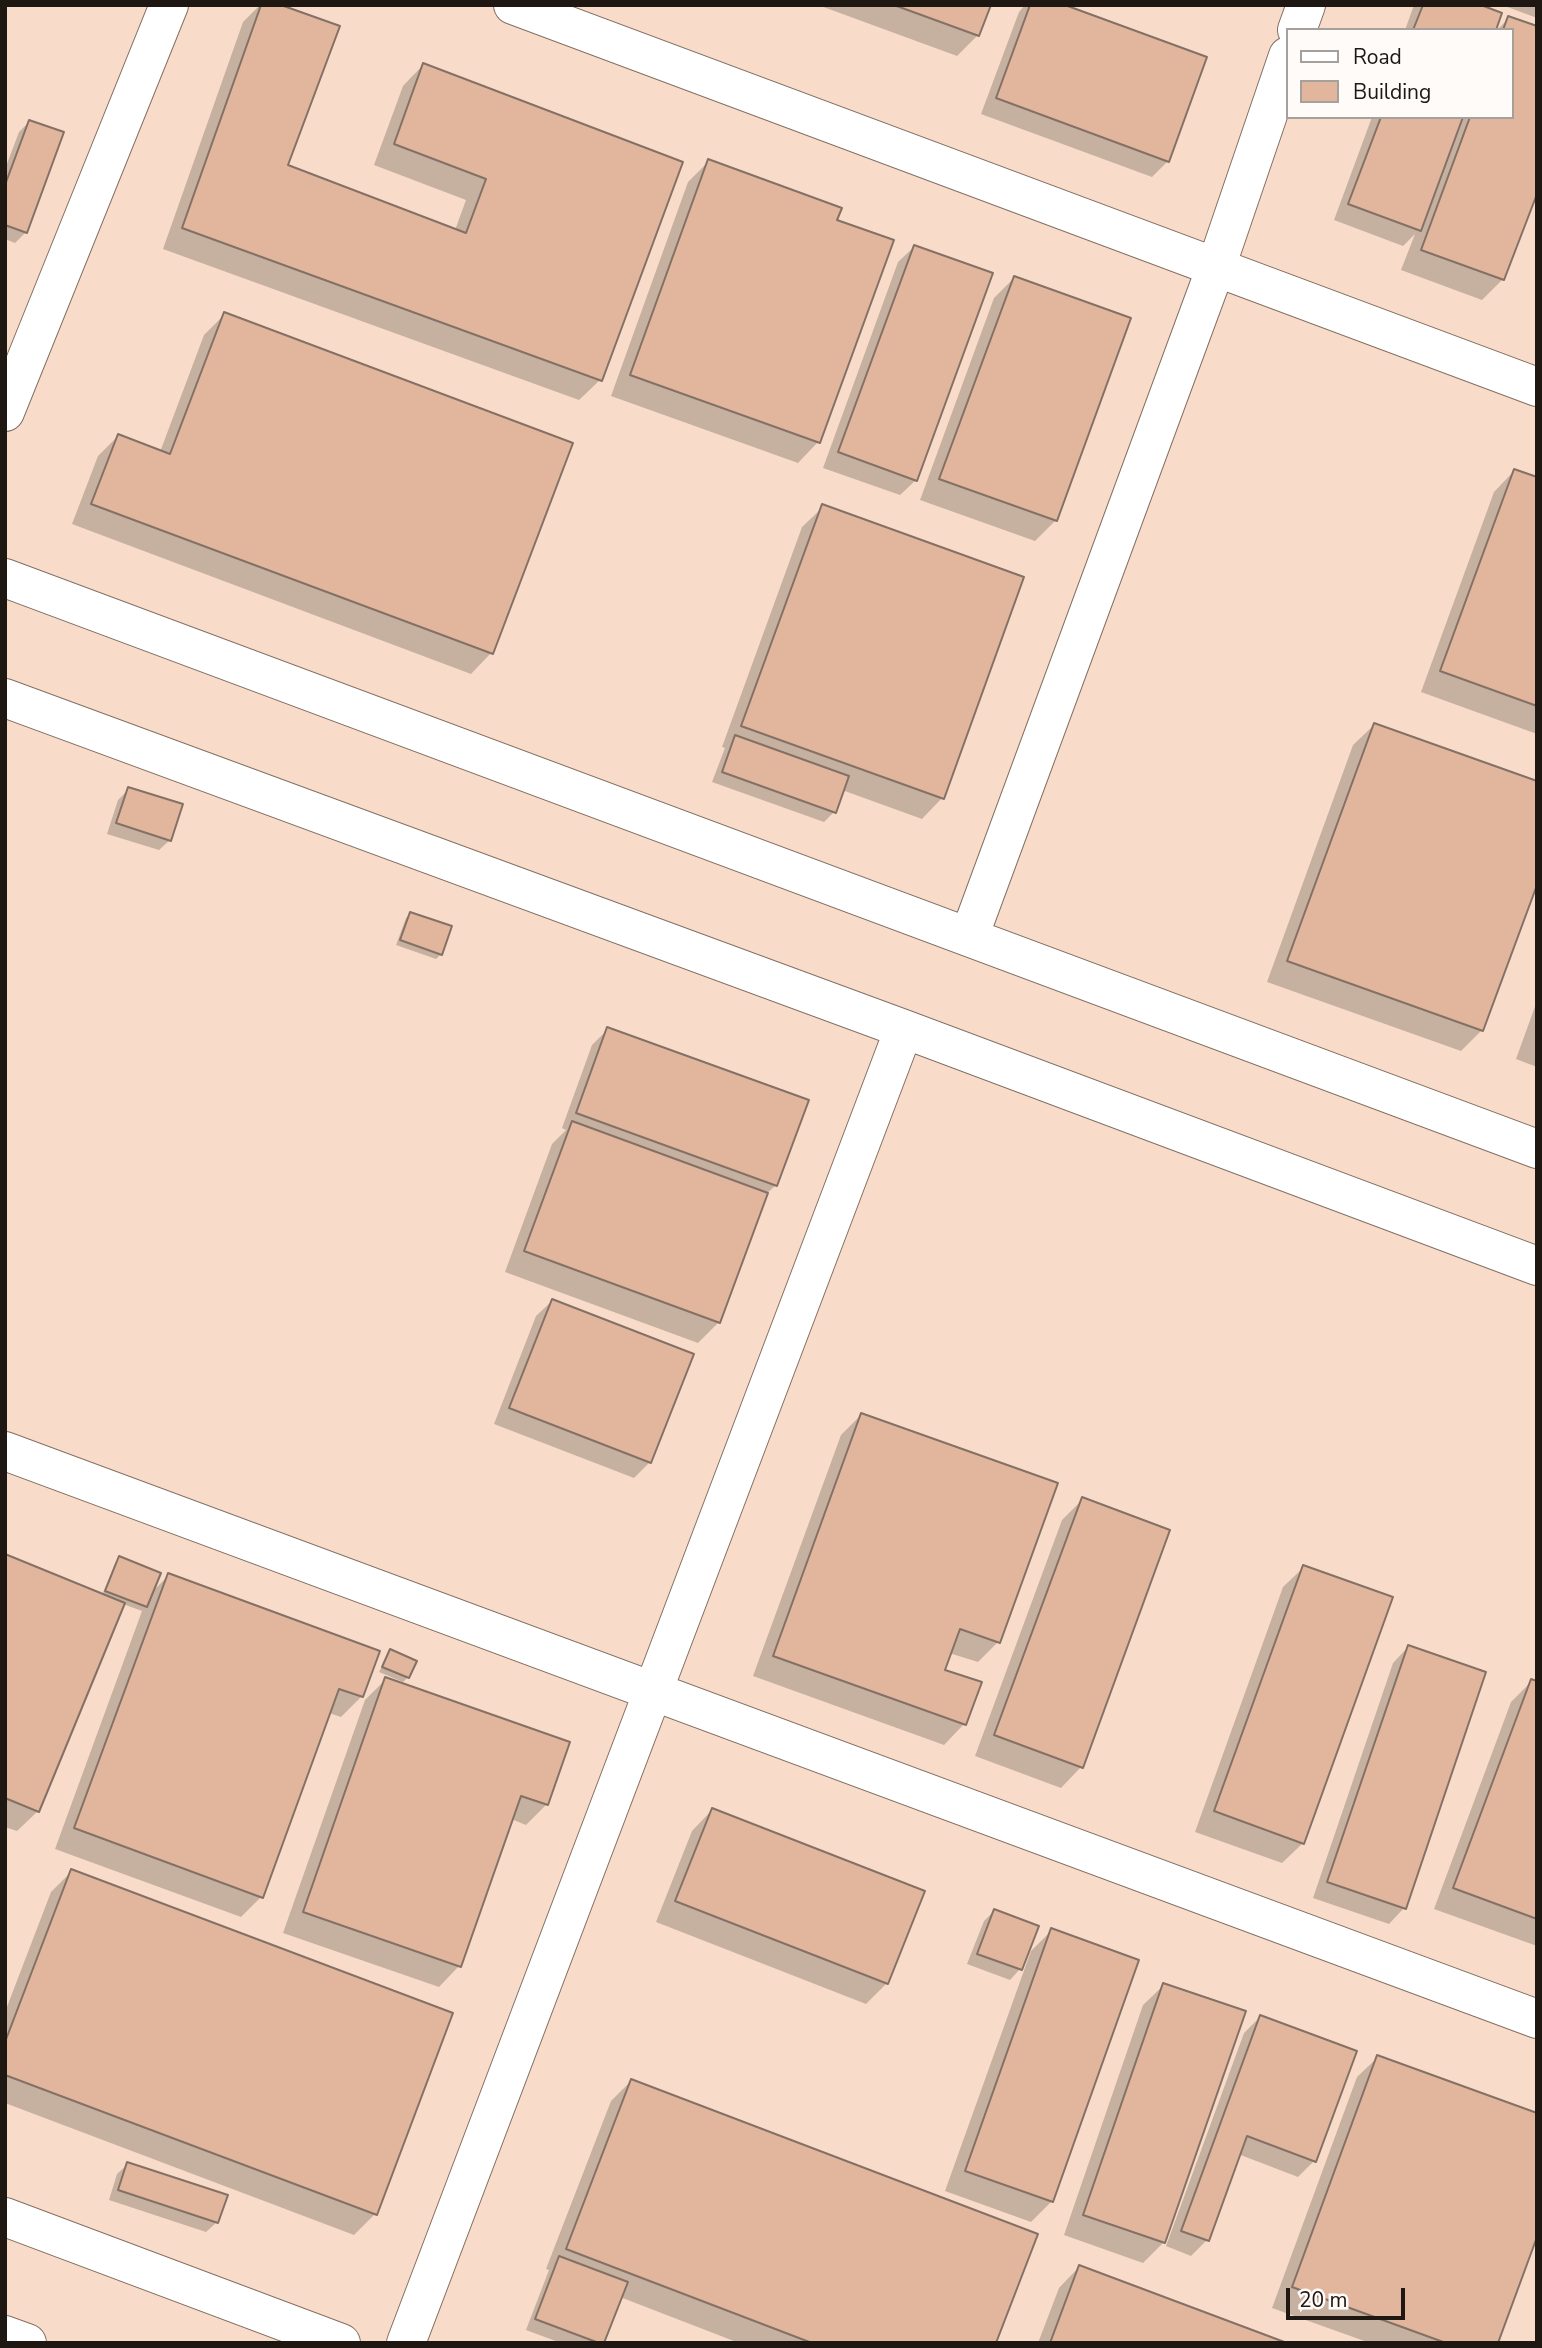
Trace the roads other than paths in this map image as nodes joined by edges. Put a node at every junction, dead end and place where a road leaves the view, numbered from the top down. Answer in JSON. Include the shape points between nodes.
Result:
{"nodes":[{"id":1,"x":169,"y":5,"type":"edge"},
{"id":2,"x":513,"y":5,"type":"edge"},
{"id":3,"x":1306,"y":5,"type":"edge"},
{"id":4,"x":1298,"y":28,"type":"edge"},
{"id":5,"x":1286,"y":62,"type":"edge"},
{"id":6,"x":1216,"y":267,"type":"junction"},
{"id":7,"x":1537,"y":387,"type":"edge"},
{"id":8,"x":5,"y":412,"type":"edge"},
{"id":9,"x":5,"y":578,"type":"edge"},
{"id":10,"x":5,"y":698,"type":"edge"},
{"id":11,"x":969,"y":937,"type":"junction"},
{"id":12,"x":904,"y":1029,"type":"junction"},
{"id":13,"x":1537,"y":1149,"type":"edge"},
{"id":14,"x":1537,"y":1266,"type":"edge"},
{"id":15,"x":5,"y":1451,"type":"edge"},
{"id":16,"x":653,"y":1692,"type":"junction"},
{"id":17,"x":1537,"y":2019,"type":"edge"},
{"id":18,"x":5,"y":2217,"type":"edge"},
{"id":19,"x":5,"y":2334,"type":"edge"},
{"id":20,"x":27,"y":2343,"type":"edge"},
{"id":21,"x":341,"y":2343,"type":"edge"},
{"id":22,"x":406,"y":2343,"type":"edge"}],
"edges":[{"from":1,"to":8,"type":"street"},
{"from":2,"to":6,"type":"street"},
{"from":3,"to":4,"type":"street"},
{"from":5,"to":6,"type":"street"},
{"from":6,"to":7,"type":"street"},
{"from":6,"to":11,"type":"street"},
{"from":9,"to":11,"type":"street"},
{"from":10,"to":12,"type":"street"},
{"from":11,"to":13,"type":"street"},
{"from":12,"to":14,"type":"street"},
{"from":12,"to":16,"type":"street"},
{"from":15,"to":16,"type":"street"},
{"from":16,"to":17,"type":"street"},
{"from":16,"to":22,"type":"street"},
{"from":18,"to":21,"type":"street"},
{"from":19,"to":20,"type":"street"}]}
